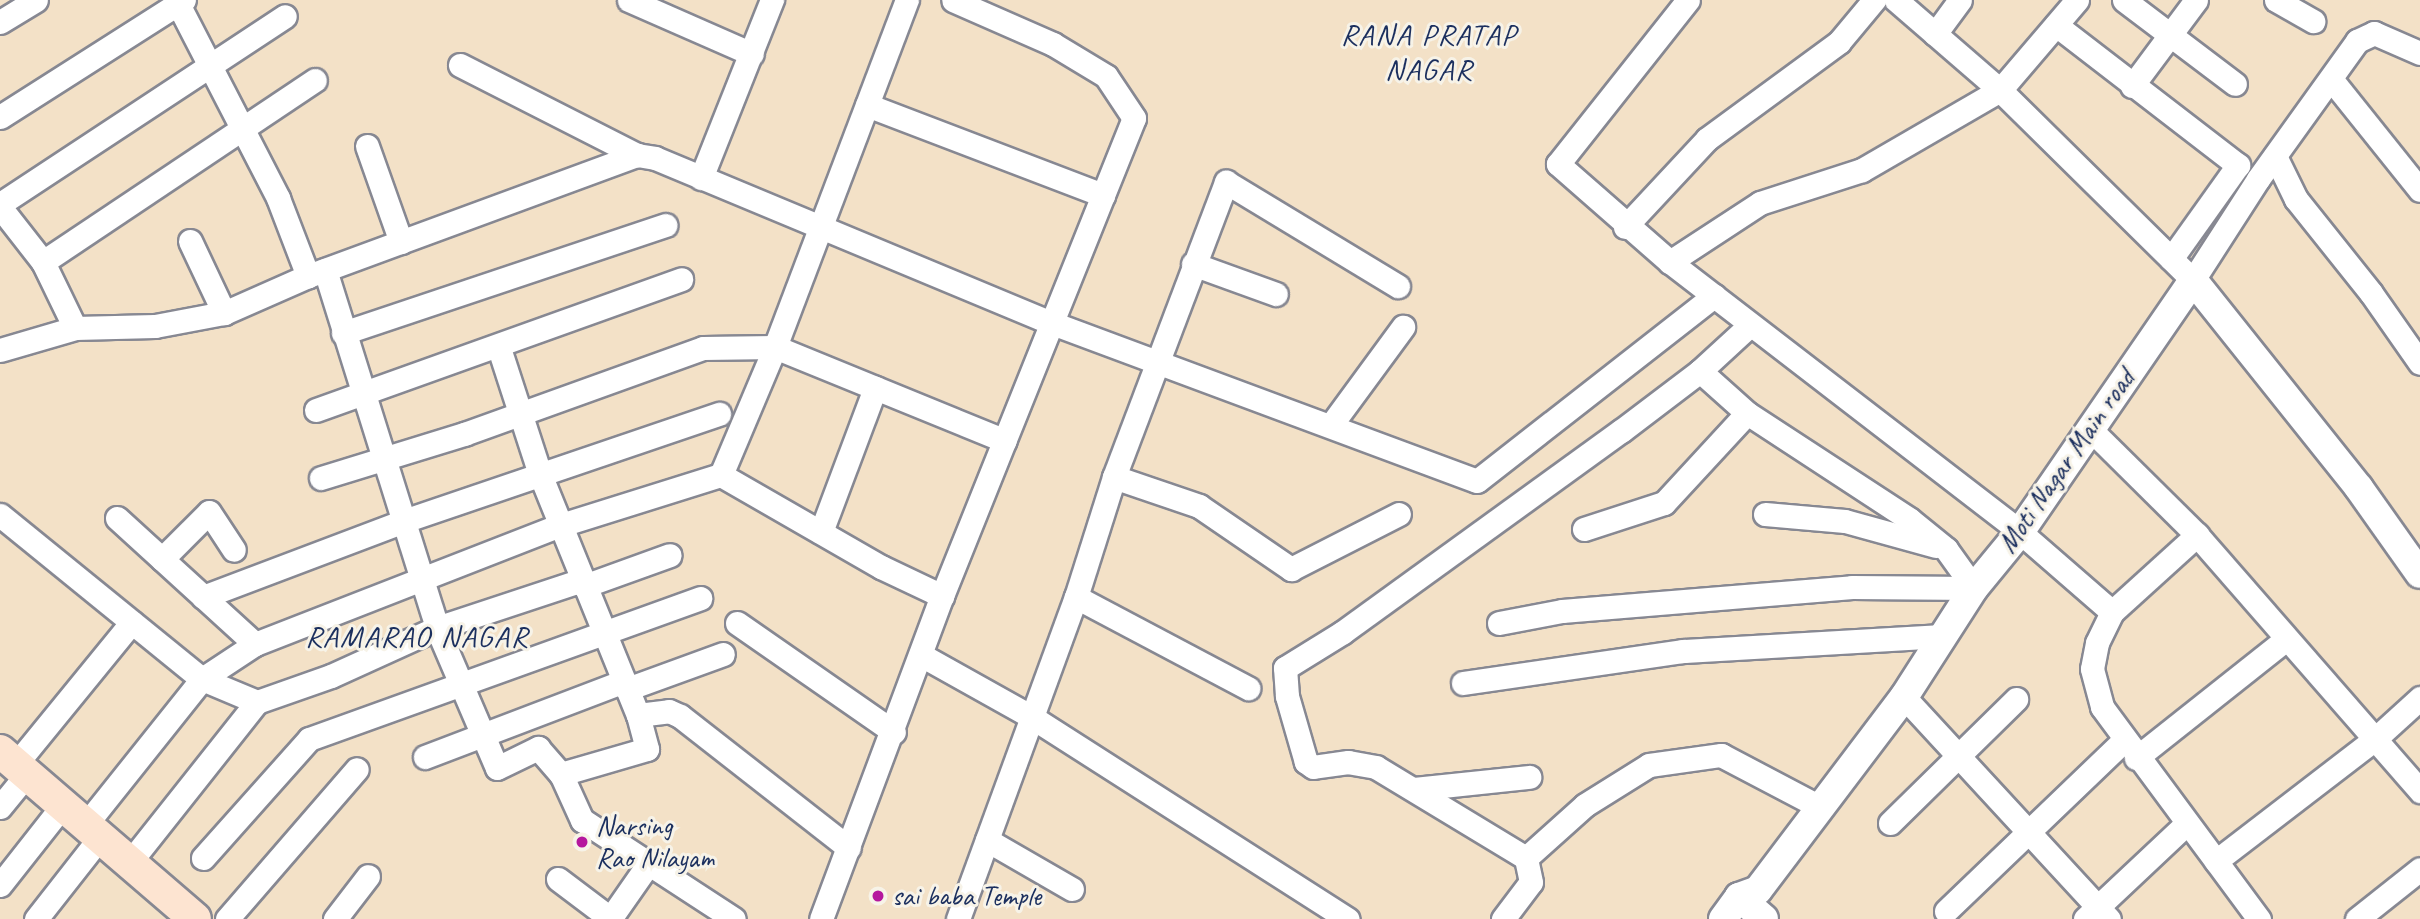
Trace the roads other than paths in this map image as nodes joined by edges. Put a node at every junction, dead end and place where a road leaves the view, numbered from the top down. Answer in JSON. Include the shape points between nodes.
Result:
{"nodes":[{"id":1,"x":36,"y":0,"type":"edge"},
{"id":2,"x":629,"y":0,"type":"edge"},
{"id":3,"x":772,"y":0,"type":"edge"},
{"id":4,"x":907,"y":0,"type":"edge"},
{"id":5,"x":953,"y":0,"type":"edge"},
{"id":6,"x":1688,"y":0,"type":"edge"},
{"id":7,"x":1874,"y":0,"type":"edge"},
{"id":8,"x":1896,"y":0,"type":"edge"},
{"id":9,"x":1960,"y":0,"type":"edge"},
{"id":10,"x":2077,"y":0,"type":"edge"},
{"id":11,"x":2124,"y":0,"type":"edge"},
{"id":12,"x":2196,"y":0,"type":"edge"},
{"id":13,"x":2276,"y":0,"type":"edge"},
{"id":14,"x":179,"y":1,"type":"edge"},
{"id":15,"x":285,"y":16,"type":"dead end"},
{"id":16,"x":2313,"y":21,"type":"dead end"},
{"id":17,"x":0,"y":22,"type":"edge"},
{"id":18,"x":2056,"y":25,"type":"junction"},
{"id":19,"x":1935,"y":34,"type":"junction"},
{"id":20,"x":2170,"y":35,"type":"junction"},
{"id":21,"x":2420,"y":53,"type":"edge"},
{"id":22,"x":752,"y":54,"type":"junction"},
{"id":23,"x":211,"y":64,"type":"junction"},
{"id":24,"x":460,"y":65,"type":"dead end"},
{"id":25,"x":2331,"y":79,"type":"junction"},
{"id":26,"x":314,"y":80,"type":"dead end"},
{"id":27,"x":2235,"y":84,"type":"dead end"},
{"id":28,"x":2132,"y":86,"type":"junction"},
{"id":29,"x":2000,"y":90,"type":"junction"},
{"id":30,"x":867,"y":105,"type":"junction"},
{"id":31,"x":0,"y":117,"type":"edge"},
{"id":32,"x":242,"y":127,"type":"junction"},
{"id":33,"x":367,"y":146,"type":"dead end"},
{"id":34,"x":637,"y":155,"type":"junction"},
{"id":35,"x":2275,"y":156,"type":"junction"},
{"id":36,"x":701,"y":178,"type":"junction"},
{"id":37,"x":2420,"y":190,"type":"edge"},
{"id":38,"x":1103,"y":195,"type":"junction"},
{"id":39,"x":0,"y":206,"type":"edge"},
{"id":40,"x":665,"y":225,"type":"dead end"},
{"id":41,"x":819,"y":227,"type":"junction"},
{"id":42,"x":1625,"y":227,"type":"junction"},
{"id":43,"x":190,"y":241,"type":"dead end"},
{"id":44,"x":401,"y":242,"type":"junction"},
{"id":45,"x":2171,"y":259,"type":"junction"},
{"id":46,"x":43,"y":262,"type":"junction"},
{"id":47,"x":1670,"y":262,"type":"junction"},
{"id":48,"x":1193,"y":264,"type":"junction"},
{"id":49,"x":317,"y":273,"type":"junction"},
{"id":50,"x":681,"y":279,"type":"dead end"},
{"id":51,"x":2193,"y":280,"type":"junction"},
{"id":52,"x":1398,"y":286,"type":"dead end"},
{"id":53,"x":1276,"y":294,"type":"dead end"},
{"id":54,"x":1714,"y":296,"type":"junction"},
{"id":55,"x":224,"y":313,"type":"junction"},
{"id":56,"x":1052,"y":323,"type":"junction"},
{"id":57,"x":1749,"y":326,"type":"junction"},
{"id":58,"x":1403,"y":327,"type":"dead end"},
{"id":59,"x":75,"y":328,"type":"junction"},
{"id":60,"x":343,"y":332,"type":"junction"},
{"id":61,"x":775,"y":347,"type":"junction"},
{"id":62,"x":499,"y":348,"type":"junction"},
{"id":63,"x":0,"y":350,"type":"edge"},
{"id":64,"x":1159,"y":360,"type":"junction"},
{"id":65,"x":2420,"y":363,"type":"edge"},
{"id":66,"x":1700,"y":371,"type":"junction"},
{"id":67,"x":875,"y":388,"type":"junction"},
{"id":68,"x":361,"y":395,"type":"junction"},
{"id":69,"x":316,"y":410,"type":"dead end"},
{"id":70,"x":518,"y":412,"type":"junction"},
{"id":71,"x":1748,"y":413,"type":"junction"},
{"id":72,"x":719,"y":414,"type":"dead end"},
{"id":73,"x":1331,"y":425,"type":"junction"},
{"id":74,"x":2088,"y":428,"type":"junction"},
{"id":75,"x":1005,"y":441,"type":"junction"},
{"id":76,"x":382,"y":458,"type":"junction"},
{"id":77,"x":540,"y":474,"type":"junction"},
{"id":78,"x":721,"y":475,"type":"junction"},
{"id":79,"x":1114,"y":477,"type":"junction"},
{"id":80,"x":321,"y":478,"type":"dead end"},
{"id":81,"x":1399,"y":514,"type":"dead end"},
{"id":82,"x":1765,"y":514,"type":"dead end"},
{"id":83,"x":0,"y":515,"type":"edge"},
{"id":84,"x":117,"y":518,"type":"dead end"},
{"id":85,"x":401,"y":522,"type":"junction"},
{"id":86,"x":561,"y":525,"type":"junction"},
{"id":87,"x":1584,"y":528,"type":"dead end"},
{"id":88,"x":821,"y":532,"type":"junction"},
{"id":89,"x":2020,"y":532,"type":"junction"},
{"id":90,"x":2197,"y":535,"type":"junction"},
{"id":91,"x":1946,"y":549,"type":"junction"},
{"id":92,"x":234,"y":550,"type":"dead end"},
{"id":93,"x":670,"y":555,"type":"dead end"},
{"id":94,"x":162,"y":559,"type":"junction"},
{"id":95,"x":2420,"y":574,"type":"edge"},
{"id":96,"x":421,"y":578,"type":"junction"},
{"id":97,"x":583,"y":583,"type":"junction"},
{"id":98,"x":1975,"y":588,"type":"junction"},
{"id":99,"x":942,"y":596,"type":"junction"},
{"id":100,"x":203,"y":597,"type":"junction"},
{"id":101,"x":1076,"y":597,"type":"junction"},
{"id":102,"x":701,"y":598,"type":"dead end"},
{"id":103,"x":2112,"y":612,"type":"junction"},
{"id":104,"x":132,"y":622,"type":"junction"},
{"id":105,"x":737,"y":623,"type":"dead end"},
{"id":106,"x":1499,"y":623,"type":"dead end"},
{"id":107,"x":437,"y":628,"type":"junction"},
{"id":108,"x":604,"y":630,"type":"junction"},
{"id":109,"x":1944,"y":636,"type":"junction"},
{"id":110,"x":2286,"y":639,"type":"junction"},
{"id":111,"x":255,"y":645,"type":"junction"},
{"id":112,"x":723,"y":654,"type":"dead end"},
{"id":113,"x":921,"y":655,"type":"junction"},
{"id":114,"x":202,"y":680,"type":"junction"},
{"id":115,"x":461,"y":683,"type":"junction"},
{"id":116,"x":1463,"y":683,"type":"dead end"},
{"id":117,"x":626,"y":685,"type":"junction"},
{"id":118,"x":1248,"y":688,"type":"dead end"},
{"id":119,"x":1904,"y":697,"type":"junction"},
{"id":120,"x":2420,"y":698,"type":"edge"},
{"id":121,"x":2016,"y":699,"type":"dead end"},
{"id":122,"x":257,"y":702,"type":"junction"},
{"id":123,"x":638,"y":715,"type":"junction"},
{"id":124,"x":1030,"y":716,"type":"junction"},
{"id":125,"x":894,"y":732,"type":"junction"},
{"id":126,"x":485,"y":734,"type":"junction"},
{"id":127,"x":2375,"y":739,"type":"junction"},
{"id":128,"x":2130,"y":750,"type":"junction"},
{"id":129,"x":1962,"y":755,"type":"junction"},
{"id":130,"x":425,"y":757,"type":"dead end"},
{"id":131,"x":14,"y":763,"type":"edge"},
{"id":132,"x":357,"y":769,"type":"dead end"},
{"id":133,"x":561,"y":774,"type":"junction"},
{"id":134,"x":1530,"y":777,"type":"dead end"},
{"id":135,"x":1415,"y":789,"type":"junction"},
{"id":136,"x":2420,"y":791,"type":"edge"},
{"id":137,"x":0,"y":807,"type":"edge"},
{"id":138,"x":1820,"y":807,"type":"junction"},
{"id":139,"x":84,"y":821,"type":"junction"},
{"id":140,"x":1890,"y":823,"type":"dead end"},
{"id":141,"x":2185,"y":825,"type":"junction"},
{"id":142,"x":2029,"y":830,"type":"junction"},
{"id":143,"x":987,"y":840,"type":"junction"},
{"id":144,"x":849,"y":848,"type":"junction"},
{"id":145,"x":1526,"y":858,"type":"junction"},
{"id":146,"x":203,"y":859,"type":"dead end"},
{"id":147,"x":2216,"y":861,"type":"junction"},
{"id":148,"x":131,"y":862,"type":"junction"},
{"id":149,"x":647,"y":866,"type":"junction"},
{"id":150,"x":2420,"y":869,"type":"edge"},
{"id":151,"x":368,"y":876,"type":"dead end"},
{"id":152,"x":558,"y":879,"type":"dead end"},
{"id":153,"x":0,"y":886,"type":"edge"},
{"id":154,"x":1072,"y":889,"type":"dead end"},
{"id":155,"x":1749,"y":909,"type":"edge"},
{"id":156,"x":1946,"y":911,"type":"dead end"},
{"id":157,"x":2097,"y":915,"type":"edge"},
{"id":158,"x":2250,"y":916,"type":"edge"},
{"id":159,"x":36,"y":919,"type":"edge"},
{"id":160,"x":195,"y":919,"type":"edge"},
{"id":161,"x":227,"y":919,"type":"edge"},
{"id":162,"x":335,"y":919,"type":"edge"},
{"id":163,"x":610,"y":919,"type":"edge"},
{"id":164,"x":734,"y":919,"type":"edge"},
{"id":165,"x":821,"y":919,"type":"edge"},
{"id":166,"x":958,"y":919,"type":"edge"},
{"id":167,"x":1348,"y":919,"type":"edge"},
{"id":168,"x":1503,"y":919,"type":"edge"},
{"id":169,"x":2357,"y":919,"type":"edge"}],
"edges":[{"from":1,"to":17,"type":"street"},
{"from":2,"to":22,"type":"street"},
{"from":3,"to":22,"type":"street"},
{"from":4,"to":30,"type":"street"},
{"from":5,"to":38,"type":"street","via":[[1053,44],[1106,76],[1134,118]]},
{"from":6,"to":42,"type":"street","via":[[1558,164]]},
{"from":7,"to":42,"type":"street","via":[[1839,41],[1707,139]]},
{"from":8,"to":19,"type":"street"},
{"from":9,"to":19,"type":"street"},
{"from":10,"to":18,"type":"street"},
{"from":11,"to":20,"type":"street"},
{"from":12,"to":20,"type":"street"},
{"from":13,"to":16,"type":"street"},
{"from":14,"to":23,"type":"street"},
{"from":14,"to":31,"type":"street"},
{"from":15,"to":23,"type":"street"},
{"from":18,"to":28,"type":"street"},
{"from":18,"to":29,"type":"street"},
{"from":19,"to":29,"type":"street"},
{"from":20,"to":27,"type":"street"},
{"from":20,"to":28,"type":"street"},
{"from":21,"to":25,"type":"street","name":"Moti Nagar Main road","via":[[2374,33],[2357,41]]},
{"from":22,"to":36,"type":"street"},
{"from":23,"to":32,"type":"street"},
{"from":23,"to":39,"type":"street"},
{"from":24,"to":34,"type":"street"},
{"from":25,"to":35,"type":"street","name":"Moti Nagar Main road"},
{"from":25,"to":37,"type":"street"},
{"from":26,"to":32,"type":"street"},
{"from":28,"to":45,"type":"street","via":[[2238,165]]},
{"from":29,"to":45,"type":"street"},
{"from":29,"to":47,"type":"street","via":[[1862,170],[1759,203]]},
{"from":30,"to":38,"type":"street"},
{"from":30,"to":41,"type":"street"},
{"from":32,"to":46,"type":"street"},
{"from":32,"to":49,"type":"street"},
{"from":33,"to":44,"type":"street"},
{"from":34,"to":36,"type":"street"},
{"from":34,"to":44,"type":"street"},
{"from":35,"to":51,"type":"street","name":"Moti Nagar Main road"},
{"from":35,"to":65,"type":"street","via":[[2296,200]]},
{"from":36,"to":41,"type":"street"},
{"from":38,"to":56,"type":"street"},
{"from":39,"to":46,"type":"street"},
{"from":40,"to":60,"type":"street"},
{"from":41,"to":56,"type":"street"},
{"from":41,"to":61,"type":"street"},
{"from":42,"to":47,"type":"street"},
{"from":43,"to":55,"type":"street"},
{"from":44,"to":49,"type":"street"},
{"from":45,"to":51,"type":"street"},
{"from":46,"to":59,"type":"street"},
{"from":47,"to":54,"type":"street"},
{"from":48,"to":52,"type":"street","via":[[1226,182]]},
{"from":48,"to":53,"type":"street"},
{"from":48,"to":64,"type":"street"},
{"from":49,"to":55,"type":"street"},
{"from":49,"to":60,"type":"street"},
{"from":50,"to":62,"type":"street"},
{"from":51,"to":74,"type":"street","name":"Moti Nagar Main road"},
{"from":51,"to":95,"type":"street","via":[[2359,488]]},
{"from":54,"to":57,"type":"street"},
{"from":54,"to":73,"type":"street","via":[[1477,481]]},
{"from":55,"to":59,"type":"street","via":[[155,326]]},
{"from":56,"to":64,"type":"street"},
{"from":56,"to":75,"type":"street"},
{"from":57,"to":66,"type":"street"},
{"from":57,"to":89,"type":"street"},
{"from":58,"to":73,"type":"street"},
{"from":59,"to":63,"type":"street"},
{"from":60,"to":68,"type":"street"},
{"from":61,"to":67,"type":"street"},
{"from":61,"to":70,"type":"street","via":[[703,348]]},
{"from":61,"to":78,"type":"street"},
{"from":62,"to":68,"type":"street"},
{"from":62,"to":70,"type":"street"},
{"from":64,"to":73,"type":"street"},
{"from":64,"to":79,"type":"street"},
{"from":66,"to":71,"type":"street"},
{"from":66,"to":135,"type":"street","via":[[1343,632],[1285,668],[1287,696],[1306,762],[1376,767]]},
{"from":67,"to":75,"type":"street"},
{"from":67,"to":88,"type":"street"},
{"from":68,"to":69,"type":"street"},
{"from":68,"to":76,"type":"street"},
{"from":70,"to":76,"type":"street","via":[[464,434]]},
{"from":70,"to":77,"type":"street"},
{"from":71,"to":87,"type":"street","via":[[1664,503]]},
{"from":71,"to":91,"type":"street","via":[[1909,519]]},
{"from":72,"to":77,"type":"street"},
{"from":74,"to":89,"type":"street","name":"Moti Nagar Main road"},
{"from":74,"to":90,"type":"street"},
{"from":75,"to":99,"type":"street"},
{"from":76,"to":80,"type":"street"},
{"from":76,"to":85,"type":"street"},
{"from":77,"to":85,"type":"street"},
{"from":77,"to":86,"type":"street"},
{"from":78,"to":86,"type":"street"},
{"from":78,"to":88,"type":"street"},
{"from":79,"to":81,"type":"street","via":[[1199,506],[1291,569]]},
{"from":79,"to":101,"type":"street"},
{"from":82,"to":91,"type":"street","via":[[1845,521]]},
{"from":83,"to":104,"type":"street"},
{"from":84,"to":94,"type":"street"},
{"from":85,"to":96,"type":"street"},
{"from":85,"to":100,"type":"street"},
{"from":86,"to":96,"type":"street"},
{"from":86,"to":97,"type":"street"},
{"from":88,"to":99,"type":"street"},
{"from":89,"to":98,"type":"street","name":"Moti Nagar Main road"},
{"from":89,"to":103,"type":"street"},
{"from":90,"to":103,"type":"street"},
{"from":90,"to":110,"type":"street"},
{"from":91,"to":98,"type":"street"},
{"from":92,"to":94,"type":"street","via":[[209,512]]},
{"from":93,"to":97,"type":"street"},
{"from":94,"to":100,"type":"street"},
{"from":96,"to":107,"type":"street"},
{"from":96,"to":111,"type":"street"},
{"from":97,"to":107,"type":"street"},
{"from":97,"to":108,"type":"street"},
{"from":98,"to":106,"type":"street","via":[[1852,587],[1562,611]]},
{"from":98,"to":109,"type":"street","name":"Moti Nagar Main road"},
{"from":99,"to":113,"type":"street"},
{"from":100,"to":111,"type":"street"},
{"from":101,"to":118,"type":"street"},
{"from":101,"to":124,"type":"street"},
{"from":102,"to":108,"type":"street"},
{"from":103,"to":128,"type":"street","via":[[2097,643],[2092,669],[2102,707]]},
{"from":104,"to":114,"type":"street"},
{"from":104,"to":131,"type":"street"},
{"from":105,"to":125,"type":"street"},
{"from":107,"to":115,"type":"street"},
{"from":107,"to":122,"type":"street","via":[[331,676]]},
{"from":108,"to":115,"type":"street"},
{"from":108,"to":117,"type":"street"},
{"from":109,"to":116,"type":"street","via":[[1683,651]]},
{"from":109,"to":119,"type":"street","name":"Moti Nagar Main road"},
{"from":110,"to":127,"type":"street"},
{"from":110,"to":128,"type":"street"},
{"from":111,"to":114,"type":"street"},
{"from":112,"to":117,"type":"street"},
{"from":113,"to":124,"type":"street"},
{"from":113,"to":125,"type":"street"},
{"from":114,"to":122,"type":"street"},
{"from":114,"to":139,"type":"street"},
{"from":115,"to":126,"type":"street"},
{"from":115,"to":146,"type":"street","via":[[309,739]]},
{"from":117,"to":123,"type":"street"},
{"from":117,"to":126,"type":"street"},
{"from":119,"to":129,"type":"street"},
{"from":119,"to":138,"type":"street","name":"Moti Nagar Main road"},
{"from":120,"to":127,"type":"street"},
{"from":121,"to":129,"type":"street"},
{"from":122,"to":148,"type":"street"},
{"from":123,"to":133,"type":"street","via":[[647,749]]},
{"from":123,"to":144,"type":"street","via":[[669,712],[680,716]]},
{"from":124,"to":143,"type":"street"},
{"from":124,"to":167,"type":"street"},
{"from":125,"to":144,"type":"street"},
{"from":126,"to":130,"type":"street"},
{"from":126,"to":133,"type":"street","via":[[497,768],[538,747]]},
{"from":127,"to":136,"type":"street"},
{"from":127,"to":147,"type":"street"},
{"from":128,"to":141,"type":"street"},
{"from":128,"to":142,"type":"street"},
{"from":129,"to":140,"type":"street"},
{"from":129,"to":142,"type":"street"},
{"from":131,"to":137,"type":"street"},
{"from":131,"to":139,"type":"main road"},
{"from":132,"to":161,"type":"street"},
{"from":133,"to":149,"type":"street","via":[[582,820]]},
{"from":134,"to":135,"type":"street"},
{"from":135,"to":145,"type":"street"},
{"from":138,"to":145,"type":"street","via":[[1720,755],[1649,765],[1585,806]]},
{"from":138,"to":155,"type":"street","name":"Moti Nagar Main road"},
{"from":139,"to":148,"type":"main road"},
{"from":139,"to":153,"type":"street"},
{"from":139,"to":159,"type":"street"},
{"from":141,"to":147,"type":"street"},
{"from":141,"to":157,"type":"street"},
{"from":142,"to":156,"type":"street"},
{"from":142,"to":157,"type":"street"},
{"from":143,"to":154,"type":"street"},
{"from":143,"to":166,"type":"street"},
{"from":144,"to":165,"type":"street"},
{"from":145,"to":168,"type":"street","via":[[1531,882]]},
{"from":147,"to":158,"type":"street"},
{"from":148,"to":160,"type":"main road"},
{"from":149,"to":163,"type":"street"},
{"from":149,"to":164,"type":"street"},
{"from":150,"to":169,"type":"street"},
{"from":151,"to":162,"type":"street"},
{"from":152,"to":163,"type":"street"}]}
